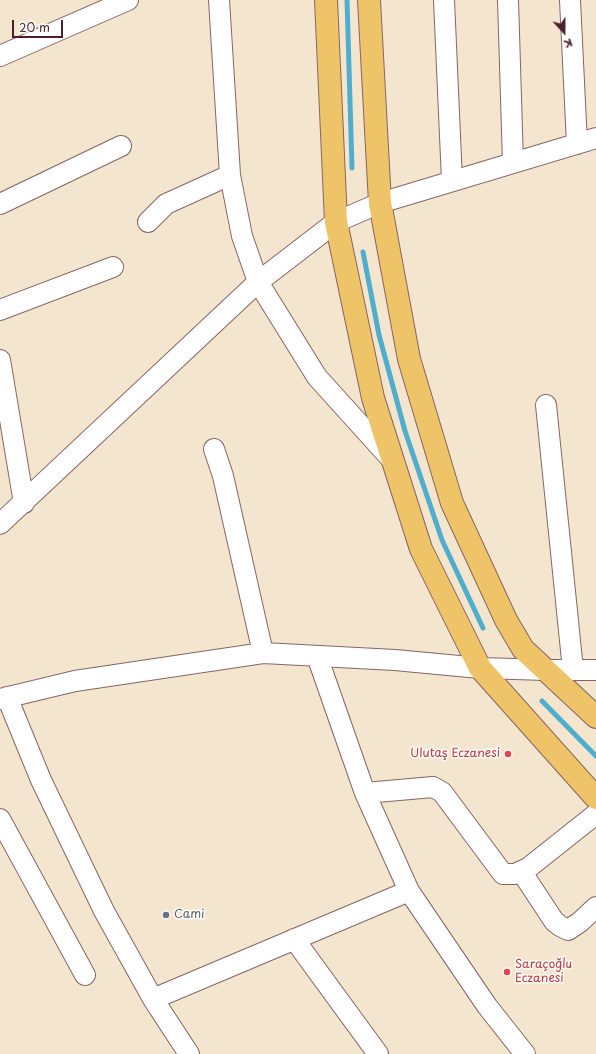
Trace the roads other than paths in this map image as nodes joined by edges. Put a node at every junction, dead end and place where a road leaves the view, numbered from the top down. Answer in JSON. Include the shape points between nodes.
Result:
{"nodes":[{"id":1,"x":128,"y":0,"type":"edge"},
{"id":2,"x":219,"y":0,"type":"edge"},
{"id":3,"x":326,"y":0,"type":"edge"},
{"id":4,"x":369,"y":0,"type":"edge"},
{"id":5,"x":444,"y":0,"type":"edge"},
{"id":6,"x":508,"y":0,"type":"edge"},
{"id":7,"x":570,"y":0,"type":"edge"},
{"id":8,"x":0,"y":56,"type":"edge"},
{"id":9,"x":596,"y":138,"type":"edge"},
{"id":10,"x":577,"y":144,"type":"junction"},
{"id":11,"x":121,"y":146,"type":"dead end"},
{"id":12,"x":513,"y":163,"type":"junction"},
{"id":13,"x":230,"y":175,"type":"junction"},
{"id":14,"x":452,"y":182,"type":"junction"},
{"id":15,"x":380,"y":203,"type":"junction"},
{"id":16,"x":0,"y":204,"type":"edge"},
{"id":17,"x":148,"y":222,"type":"dead end"},
{"id":18,"x":336,"y":222,"type":"junction"},
{"id":19,"x":113,"y":267,"type":"dead end"},
{"id":20,"x":258,"y":282,"type":"junction"},
{"id":21,"x":0,"y":310,"type":"edge"},
{"id":22,"x":0,"y":360,"type":"edge"},
{"id":23,"x":546,"y":405,"type":"dead end"},
{"id":24,"x":214,"y":450,"type":"dead end"},
{"id":25,"x":392,"y":460,"type":"junction"},
{"id":26,"x":24,"y":503,"type":"junction"},
{"id":27,"x":0,"y":524,"type":"edge"},
{"id":28,"x":263,"y":653,"type":"junction"},
{"id":29,"x":318,"y":656,"type":"junction"},
{"id":30,"x":480,"y":668,"type":"junction"},
{"id":31,"x":547,"y":670,"type":"junction"},
{"id":32,"x":574,"y":670,"type":"junction"},
{"id":33,"x":596,"y":670,"type":"edge"},
{"id":34,"x":3,"y":698,"type":"edge"},
{"id":35,"x":596,"y":717,"type":"edge"},
{"id":36,"x":365,"y":793,"type":"junction"},
{"id":37,"x":596,"y":798,"type":"edge"},
{"id":38,"x":596,"y":814,"type":"edge"},
{"id":39,"x":0,"y":818,"type":"edge"},
{"id":40,"x":521,"y":871,"type":"junction"},
{"id":41,"x":409,"y":891,"type":"junction"},
{"id":42,"x":596,"y":907,"type":"edge"},
{"id":43,"x":294,"y":939,"type":"junction"},
{"id":44,"x":85,"y":975,"type":"dead end"},
{"id":45,"x":153,"y":998,"type":"junction"},
{"id":46,"x":188,"y":1054,"type":"edge"},
{"id":47,"x":378,"y":1054,"type":"edge"},
{"id":48,"x":525,"y":1054,"type":"edge"}],
"edges":[{"from":1,"to":8,"type":"street"},
{"from":2,"to":13,"type":"street"},
{"from":3,"to":18,"type":"main road"},
{"from":4,"to":15,"type":"main road"},
{"from":5,"to":14,"type":"street"},
{"from":6,"to":12,"type":"street"},
{"from":7,"to":10,"type":"street"},
{"from":9,"to":10,"type":"street"},
{"from":10,"to":12,"type":"street"},
{"from":11,"to":16,"type":"street"},
{"from":12,"to":14,"type":"street"},
{"from":13,"to":17,"type":"street","via":[[166,204]]},
{"from":13,"to":20,"type":"street","via":[[242,236]]},
{"from":14,"to":15,"type":"street"},
{"from":15,"to":18,"type":"street"},
{"from":15,"to":31,"type":"main road","via":[[409,359],[452,503],[506,620],[523,649]]},
{"from":18,"to":20,"type":"street"},
{"from":18,"to":25,"type":"main road","via":[[372,398]]},
{"from":19,"to":21,"type":"street"},
{"from":20,"to":25,"type":"street","via":[[317,377]]},
{"from":20,"to":26,"type":"street"},
{"from":22,"to":26,"type":"street"},
{"from":23,"to":32,"type":"street"},
{"from":24,"to":28,"type":"street","via":[[223,476]]},
{"from":25,"to":30,"type":"main road","via":[[421,549]]},
{"from":26,"to":27,"type":"street"},
{"from":28,"to":29,"type":"street"},
{"from":28,"to":34,"type":"street","via":[[75,681]]},
{"from":29,"to":30,"type":"street"},
{"from":29,"to":36,"type":"street"},
{"from":30,"to":31,"type":"street"},
{"from":30,"to":37,"type":"main road"},
{"from":31,"to":32,"type":"street"},
{"from":31,"to":35,"type":"main road"},
{"from":32,"to":33,"type":"street"},
{"from":34,"to":45,"type":"street","via":[[82,869]]},
{"from":36,"to":40,"type":"street","via":[[433,786],[442,792],[503,874],[516,874]]},
{"from":36,"to":41,"type":"street"},
{"from":38,"to":40,"type":"street"},
{"from":39,"to":44,"type":"street"},
{"from":40,"to":42,"type":"street","via":[[554,921],[568,930]]},
{"from":41,"to":43,"type":"street"},
{"from":41,"to":48,"type":"street","via":[[487,1006]]},
{"from":43,"to":45,"type":"street"},
{"from":43,"to":47,"type":"street"},
{"from":45,"to":46,"type":"street"}]}
